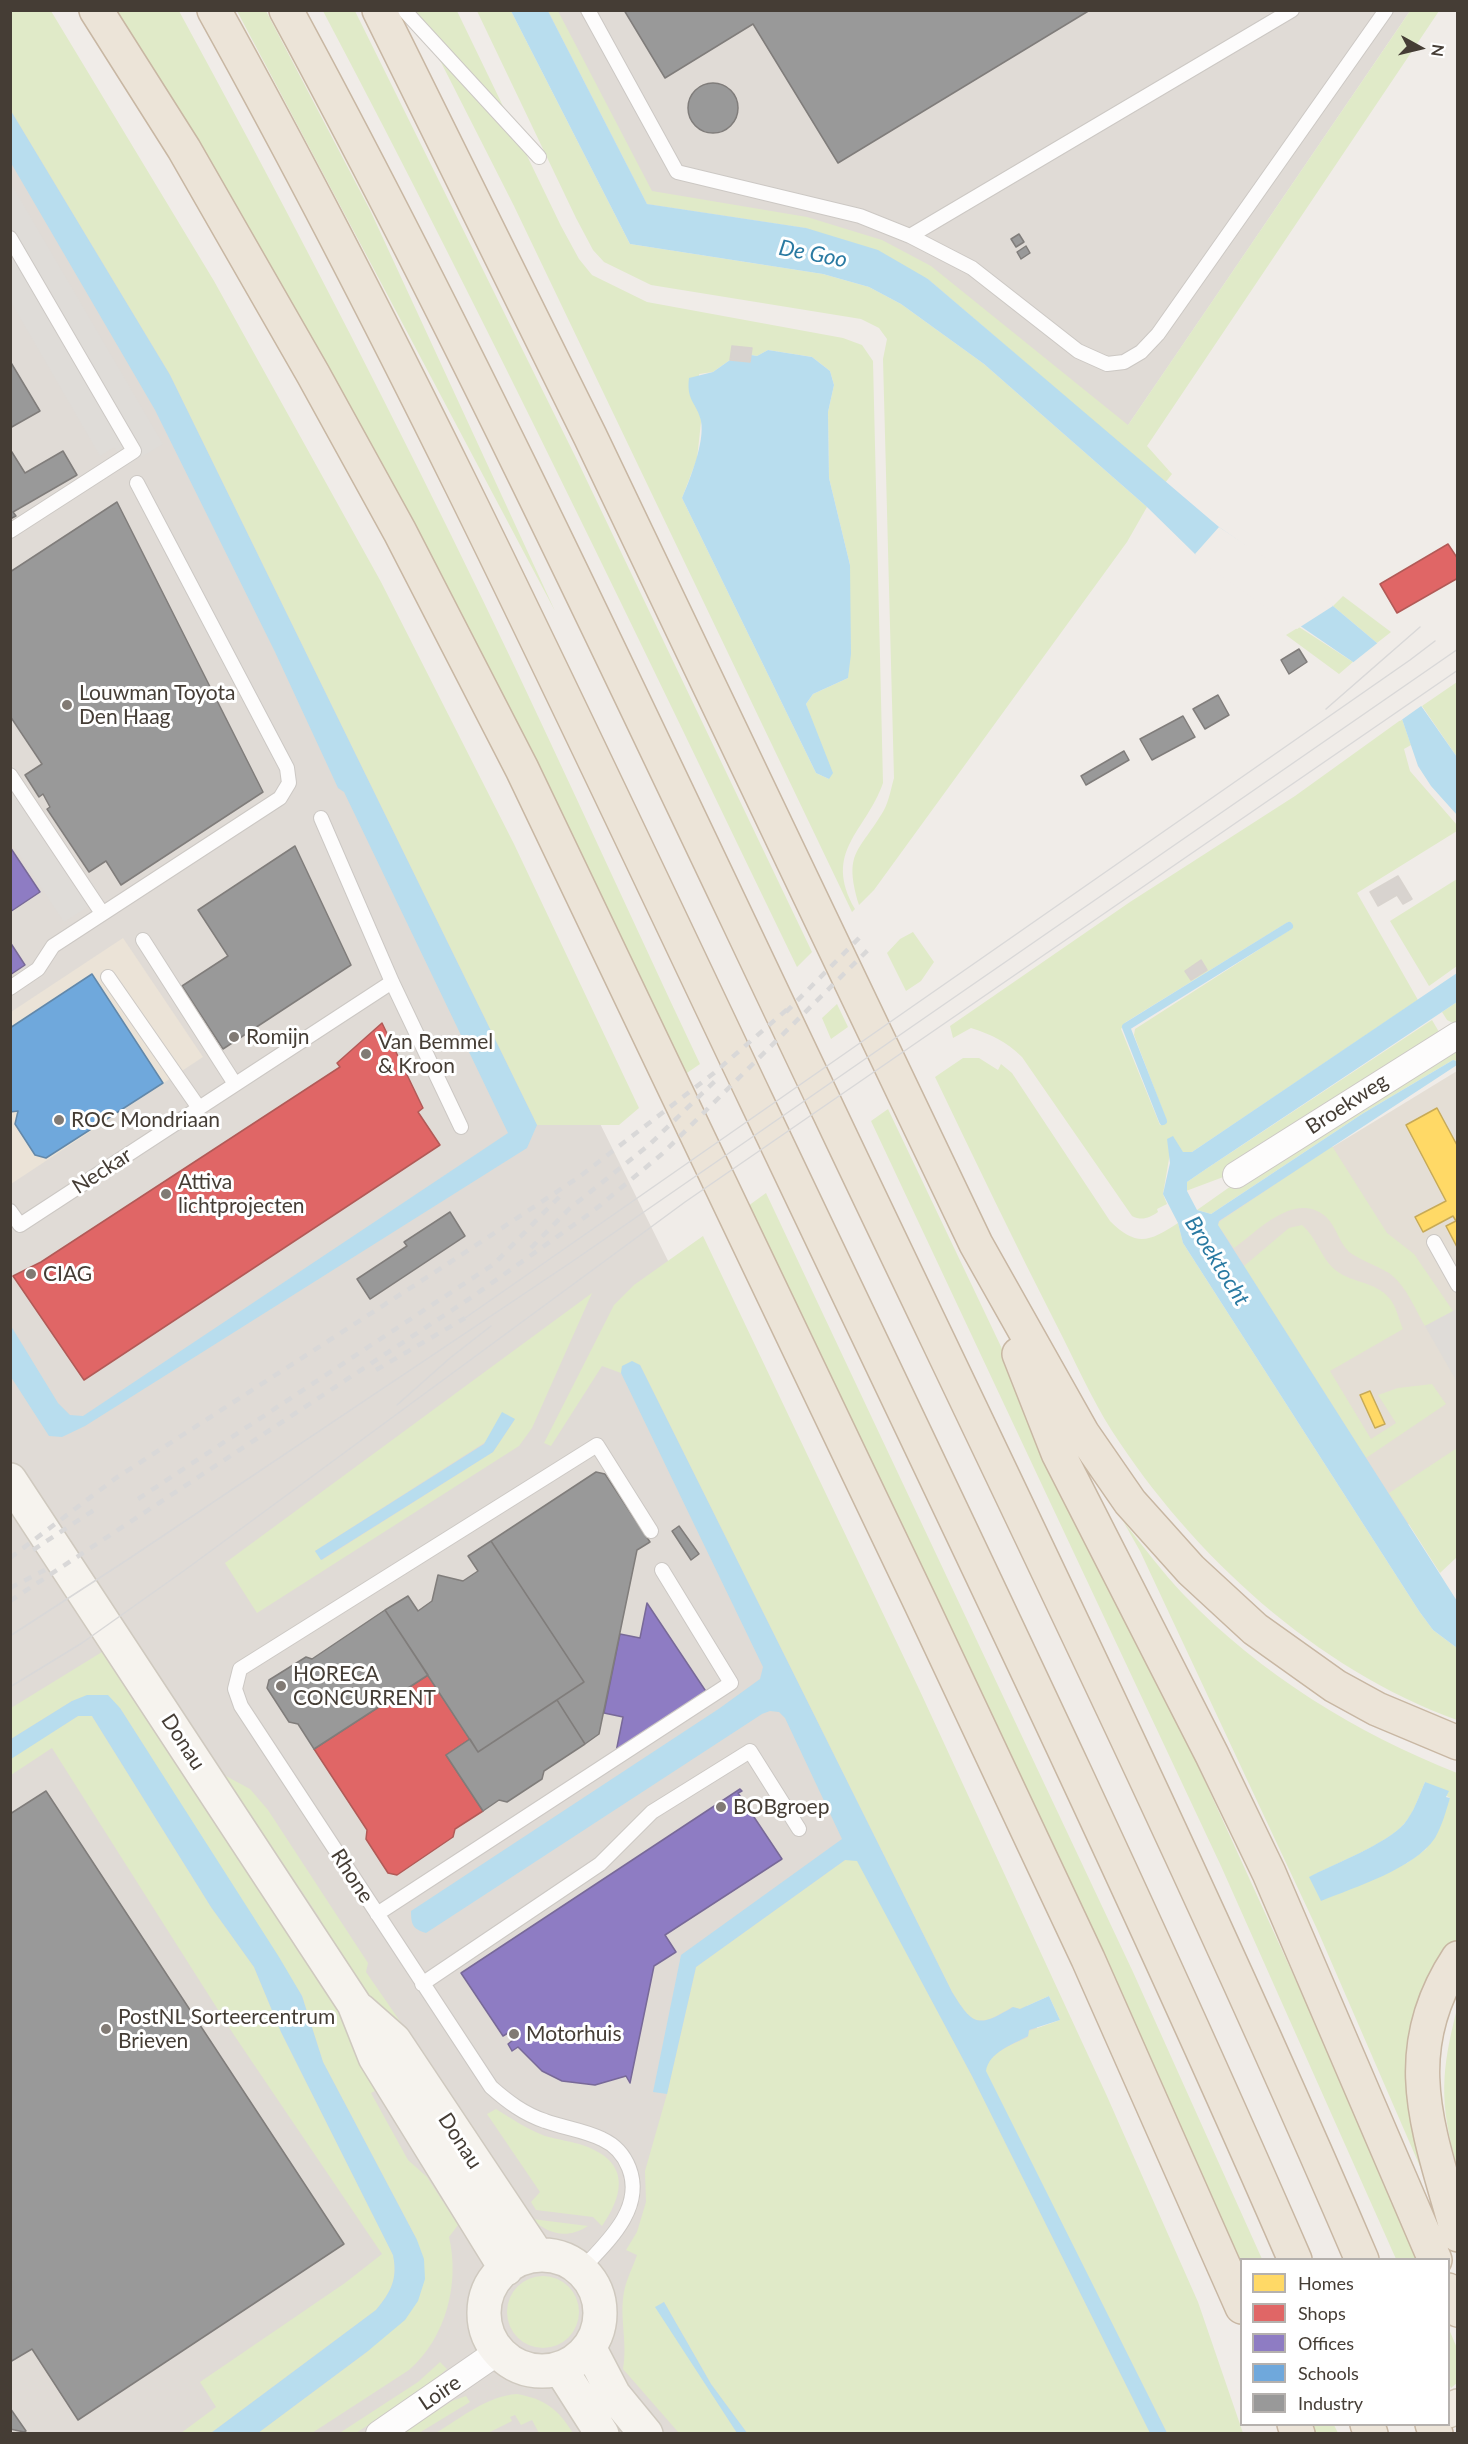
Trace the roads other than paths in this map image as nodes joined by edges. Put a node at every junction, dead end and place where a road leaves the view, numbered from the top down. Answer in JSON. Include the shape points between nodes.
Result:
{"nodes":[{"id":1,"x":96,"y":10,"type":"edge"},
{"id":2,"x":214,"y":10,"type":"edge"},
{"id":3,"x":286,"y":10,"type":"edge"},
{"id":4,"x":379,"y":10,"type":"edge"},
{"id":5,"x":404,"y":10,"type":"edge"},
{"id":6,"x":588,"y":10,"type":"edge"},
{"id":7,"x":1292,"y":10,"type":"edge"},
{"id":8,"x":1386,"y":10,"type":"edge"},
{"id":9,"x":539,"y":158,"type":"dead end"},
{"id":10,"x":910,"y":237,"type":"junction"},
{"id":11,"x":10,"y":238,"type":"edge"},
{"id":12,"x":137,"y":483,"type":"dead end"},
{"id":13,"x":10,"y":531,"type":"edge"},
{"id":14,"x":10,"y":776,"type":"edge"},
{"id":15,"x":321,"y":818,"type":"dead end"},
{"id":16,"x":102,"y":914,"type":"junction"},
{"id":17,"x":143,"y":940,"type":"dead end"},
{"id":18,"x":108,"y":977,"type":"dead end"},
{"id":19,"x":392,"y":982,"type":"junction"},
{"id":20,"x":10,"y":988,"type":"edge"},
{"id":21,"x":1458,"y":1035,"type":"edge"},
{"id":22,"x":235,"y":1084,"type":"junction"},
{"id":23,"x":199,"y":1108,"type":"junction"},
{"id":24,"x":461,"y":1128,"type":"dead end"},
{"id":25,"x":1236,"y":1175,"type":"dead end"},
{"id":26,"x":10,"y":1211,"type":"edge"},
{"id":27,"x":1434,"y":1242,"type":"dead end"},
{"id":28,"x":976,"y":1244,"type":"junction"},
{"id":29,"x":1458,"y":1286,"type":"edge"},
{"id":30,"x":10,"y":1480,"type":"edge"},
{"id":31,"x":651,"y":1531,"type":"dead end"},
{"id":32,"x":662,"y":1570,"type":"dead end"},
{"id":33,"x":1458,"y":1743,"type":"edge"},
{"id":34,"x":799,"y":1829,"type":"dead end"},
{"id":35,"x":377,"y":1914,"type":"junction"},
{"id":36,"x":1458,"y":1958,"type":"edge"},
{"id":37,"x":423,"y":1984,"type":"junction"},
{"id":38,"x":354,"y":2004,"type":"junction"},
{"id":39,"x":1458,"y":2235,"type":"edge"},
{"id":40,"x":537,"y":2255,"type":"junction"},
{"id":41,"x":1295,"y":2258,"type":"edge"},
{"id":42,"x":1362,"y":2258,"type":"edge"},
{"id":43,"x":1435,"y":2258,"type":"edge"},
{"id":44,"x":506,"y":2269,"type":"junction"},
{"id":45,"x":581,"y":2270,"type":"junction"},
{"id":46,"x":1450,"y":2292,"type":"edge"},
{"id":47,"x":1240,"y":2302,"type":"edge"},
{"id":48,"x":1458,"y":2310,"type":"edge"},
{"id":49,"x":589,"y":2347,"type":"junction"},
{"id":50,"x":499,"y":2351,"type":"junction"},
{"id":51,"x":560,"y":2368,"type":"junction"},
{"id":52,"x":379,"y":2433,"type":"edge"},
{"id":53,"x":602,"y":2433,"type":"edge"},
{"id":54,"x":646,"y":2433,"type":"edge"}],
"edges":[{"from":1,"to":47,"type":"highway","via":[[184,149],[313,374],[400,532],[522,769],[1083,1948]]},
{"from":2,"to":41,"type":"highway","via":[[295,156],[536,638],[1166,1965]]},
{"from":3,"to":42,"type":"highway","via":[[436,297],[723,890],[1148,1783]]},
{"from":4,"to":28,"type":"highway","via":[[606,469]]},
{"from":5,"to":9,"type":"lane"},
{"from":6,"to":10,"type":"lane","via":[[677,172],[860,216]]},
{"from":7,"to":10,"type":"lane"},
{"from":8,"to":10,"type":"lane","via":[[1182,304],[1141,352],[1124,362],[1107,364],[1078,351],[972,268]]},
{"from":11,"to":13,"type":"lane","via":[[134,451]]},
{"from":12,"to":16,"type":"lane","via":[[287,768],[289,783],[280,798]]},
{"from":14,"to":16,"type":"lane"},
{"from":15,"to":19,"type":"lane"},
{"from":16,"to":20,"type":"lane","via":[[53,946],[38,969]]},
{"from":17,"to":22,"type":"lane"},
{"from":18,"to":23,"type":"lane"},
{"from":19,"to":22,"type":"lane","name":"Neckar"},
{"from":19,"to":24,"type":"lane"},
{"from":21,"to":25,"type":"street","name":"Broekweg"},
{"from":22,"to":23,"type":"lane","name":"Neckar"},
{"from":23,"to":26,"type":"lane","name":"Neckar","via":[[20,1225]]},
{"from":27,"to":29,"type":"lane"},
{"from":28,"to":33,"type":"highway","via":[[1083,1434],[1130,1502],[1191,1570],[1255,1629],[1335,1686],[1377,1709]]},
{"from":28,"to":43,"type":"highway","via":[[1058,1453],[1269,1873]]},
{"from":30,"to":38,"type":"main road","name":"Donau"},
{"from":31,"to":35,"type":"lane","name":"Rhone","via":[[597,1445],[240,1669],[235,1689],[241,1706]]},
{"from":32,"to":35,"type":"lane","via":[[731,1683]]},
{"from":34,"to":37,"type":"lane","via":[[750,1751],[652,1812],[600,1864]]},
{"from":35,"to":37,"type":"lane","name":"Rhone"},
{"from":36,"to":39,"type":"highway","via":[[1426,2025],[1421,2064],[1434,2158]]},
{"from":37,"to":45,"type":"lane","name":"Rhone","via":[[491,2087],[513,2106],[544,2121],[609,2143],[627,2163],[632,2185],[628,2211],[610,2239]]},
{"from":38,"to":40,"type":"main road","name":"Donau","via":[[394,2040]]},
{"from":38,"to":44,"type":"main road","name":"Donau","via":[[375,2057]]},
{"from":40,"to":44,"type":"main road"},
{"from":40,"to":45,"type":"main road","via":[[556,2257]]},
{"from":44,"to":50,"type":"main road","via":[[491,2286],[485,2308],[488,2331]]},
{"from":45,"to":49,"type":"main road","via":[[596,2291],[600,2307],[599,2324]]},
{"from":46,"to":48,"type":"highway"},
{"from":49,"to":51,"type":"main road"},
{"from":49,"to":54,"type":"main road","via":[[615,2395]]},
{"from":50,"to":51,"type":"main road","via":[[532,2370]]},
{"from":50,"to":52,"type":"street","name":"Loire"},
{"from":51,"to":53,"type":"main road"}]}
